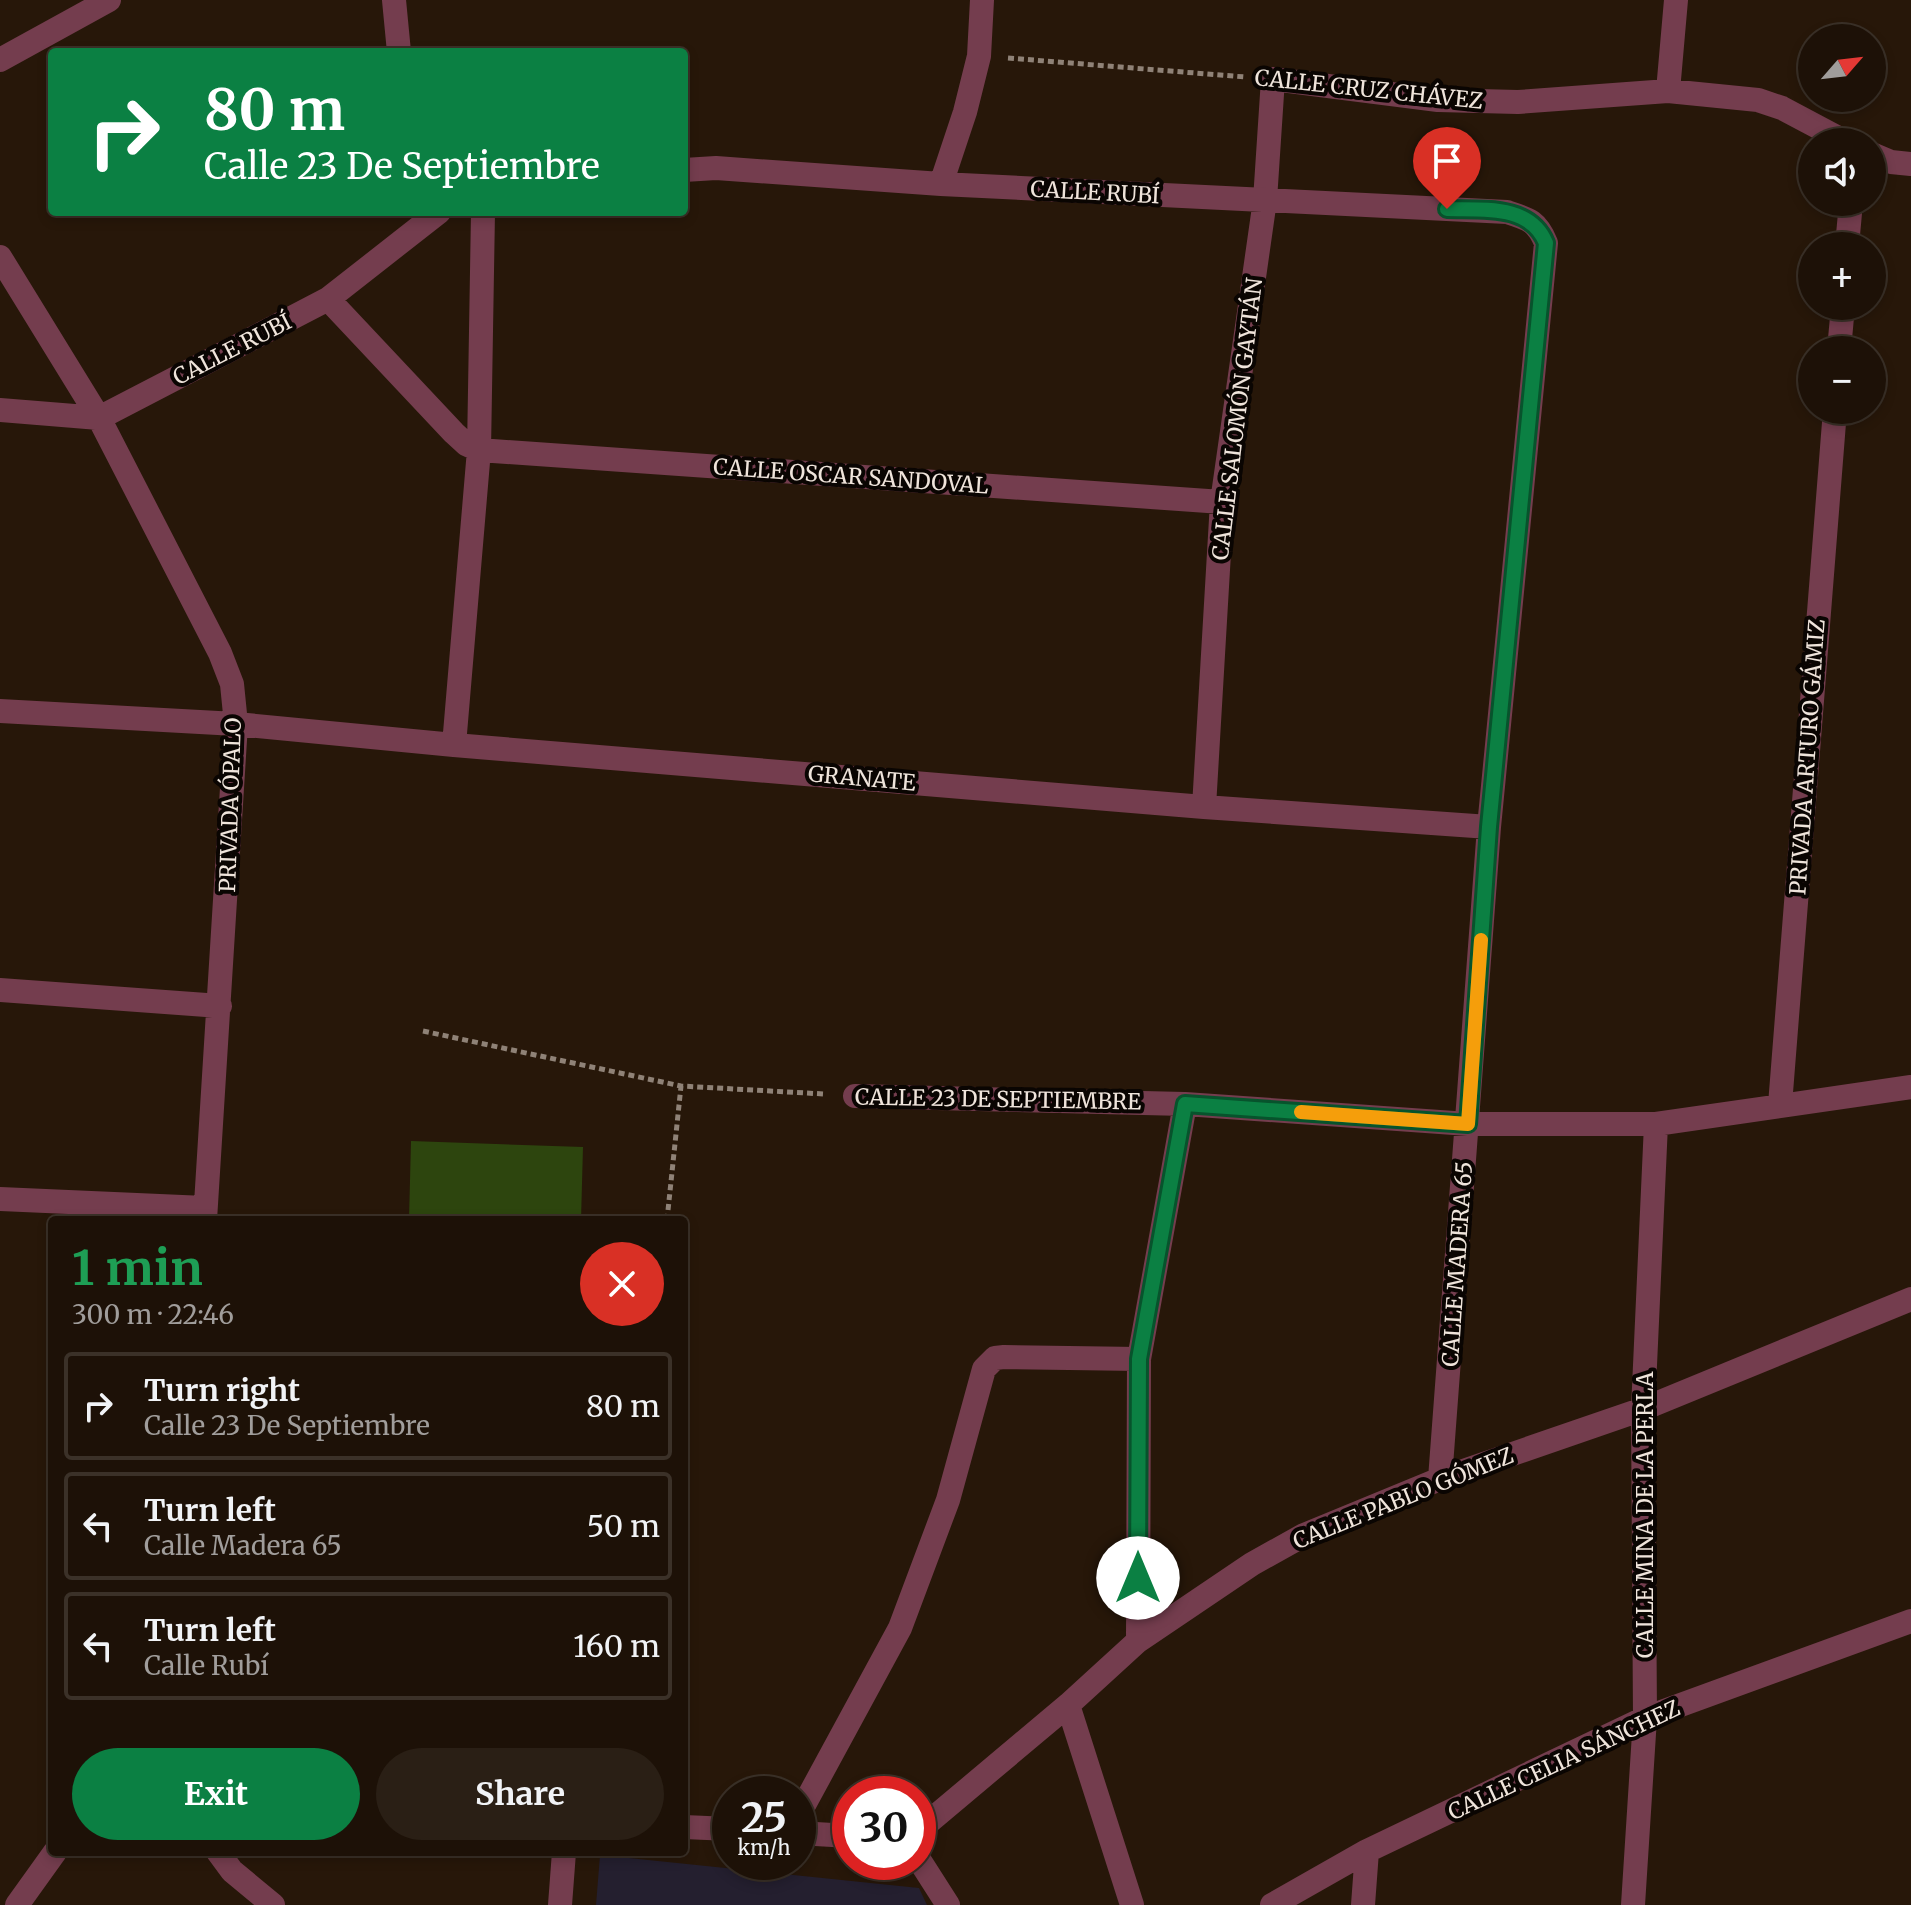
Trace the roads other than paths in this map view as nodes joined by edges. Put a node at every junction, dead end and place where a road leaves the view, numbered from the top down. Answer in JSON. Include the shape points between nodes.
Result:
{"nodes":[{"id":1,"x":109,"y":0,"type":"edge"},
{"id":2,"x":394,"y":0,"type":"edge"},
{"id":3,"x":982,"y":0,"type":"edge"},
{"id":4,"x":1676,"y":0,"type":"edge"},
{"id":5,"x":399,"y":48,"type":"edge"},
{"id":6,"x":0,"y":60,"type":"edge"},
{"id":7,"x":1273,"y":79,"type":"joint"},
{"id":8,"x":1668,"y":91,"type":"junction"},
{"id":9,"x":1820,"y":128,"type":"edge"},
{"id":10,"x":1886,"y":160,"type":"edge"},
{"id":11,"x":1911,"y":164,"type":"edge"},
{"id":12,"x":688,"y":170,"type":"edge"},
{"id":13,"x":941,"y":184,"type":"junction"},
{"id":14,"x":1265,"y":200,"type":"junction"},
{"id":15,"x":1507,"y":212,"type":"joint"},
{"id":16,"x":434,"y":216,"type":"edge"},
{"id":17,"x":483,"y":216,"type":"edge"},
{"id":18,"x":0,"y":257,"type":"edge"},
{"id":19,"x":328,"y":299,"type":"junction"},
{"id":20,"x":0,"y":410,"type":"edge"},
{"id":21,"x":99,"y":418,"type":"junction"},
{"id":22,"x":1834,"y":424,"type":"edge"},
{"id":23,"x":479,"y":450,"type":"junction"},
{"id":24,"x":1222,"y":502,"type":"junction"},
{"id":25,"x":0,"y":711,"type":"edge"},
{"id":26,"x":236,"y":724,"type":"junction"},
{"id":27,"x":454,"y":745,"type":"junction"},
{"id":28,"x":1204,"y":807,"type":"junction"},
{"id":29,"x":1489,"y":827,"type":"junction"},
{"id":30,"x":0,"y":990,"type":"edge"},
{"id":31,"x":220,"y":1006,"type":"junction"},
{"id":32,"x":1911,"y":1087,"type":"edge"},
{"id":33,"x":855,"y":1096,"type":"road end"},
{"id":34,"x":1185,"y":1104,"type":"junction"},
{"id":35,"x":1780,"y":1105,"type":"junction"},
{"id":36,"x":1468,"y":1124,"type":"junction"},
{"id":37,"x":1656,"y":1124,"type":"junction"},
{"id":38,"x":0,"y":1199,"type":"edge"},
{"id":39,"x":205,"y":1214,"type":"edge"},
{"id":40,"x":1911,"y":1299,"type":"edge"},
{"id":41,"x":1139,"y":1359,"type":"junction"},
{"id":42,"x":1643,"y":1409,"type":"junction"},
{"id":43,"x":1440,"y":1479,"type":"junction"},
{"id":44,"x":1911,"y":1621,"type":"edge"},
{"id":45,"x":1138,"y":1641,"type":"junction"},
{"id":46,"x":1068,"y":1705,"type":"junction"},
{"id":47,"x":1645,"y":1718,"type":"junction"},
{"id":48,"x":816,"y":1783,"type":"edge"},
{"id":49,"x":936,"y":1816,"type":"edge"},
{"id":50,"x":688,"y":1827,"type":"edge"},
{"id":51,"x":712,"y":1828,"type":"edge"},
{"id":52,"x":1367,"y":1851,"type":"junction"},
{"id":53,"x":52,"y":1856,"type":"edge"},
{"id":54,"x":221,"y":1856,"type":"edge"},
{"id":55,"x":564,"y":1856,"type":"edge"},
{"id":56,"x":932,"y":1880,"type":"edge"},
{"id":57,"x":17,"y":1905,"type":"edge"},
{"id":58,"x":273,"y":1905,"type":"edge"},
{"id":59,"x":560,"y":1905,"type":"edge"},
{"id":60,"x":948,"y":1905,"type":"edge"},
{"id":61,"x":1132,"y":1905,"type":"edge"},
{"id":62,"x":1272,"y":1905,"type":"edge"},
{"id":63,"x":1363,"y":1905,"type":"edge"},
{"id":64,"x":1633,"y":1905,"type":"edge"}],
"edges":[{"from":1,"to":6,"type":"street"},
{"from":2,"to":5,"type":"street"},
{"from":3,"to":13,"type":"street","via":[[979,56]]},
{"from":4,"to":8,"type":"street"},
{"from":7,"to":8,"type":"street","name":"CALLE CRUZ CHÁVEZ","via":[[1438,100],[1518,102]]},
{"from":7,"to":14,"type":"street","name":"CALLE SALOMÓN GAYTÁN"},
{"from":8,"to":9,"type":"street","name":"CALLE CRUZ CHÁVEZ","via":[[1758,100]]},
{"from":10,"to":11,"type":"street"},
{"from":12,"to":13,"type":"street","name":"CALLE RUBÍ"},
{"from":13,"to":14,"type":"street","name":"CALLE RUBÍ"},
{"from":14,"to":15,"type":"street","name":"CALLE RUBÍ"},
{"from":14,"to":24,"type":"street","name":"CALLE SALOMÓN GAYTÁN"},
{"from":15,"to":29,"type":"street","name":"CALLE MADERA 65","via":[[1529,219],[1546,243]]},
{"from":16,"to":19,"type":"street","name":"CALLE RUBÍ"},
{"from":17,"to":23,"type":"street"},
{"from":18,"to":21,"type":"street","name":"PRIVADA ÓPALO"},
{"from":19,"to":21,"type":"street","name":"CALLE RUBÍ"},
{"from":19,"to":23,"type":"street","via":[[454,433]]},
{"from":20,"to":21,"type":"street"},
{"from":21,"to":26,"type":"street","name":"PRIVADA ÓPALO","via":[[220,653],[232,684]]},
{"from":22,"to":35,"type":"street","name":"PRIVADA ARTURO GÁMIZ"},
{"from":23,"to":24,"type":"street","name":"CALLE OSCAR SANDOVAL"},
{"from":23,"to":27,"type":"street"},
{"from":24,"to":28,"type":"street","name":"CALLE SALOMÓN GAYTÁN"},
{"from":25,"to":26,"type":"street","name":"GRANATE"},
{"from":26,"to":27,"type":"street","name":"GRANATE"},
{"from":26,"to":31,"type":"street","name":"PRIVADA ÓPALO"},
{"from":27,"to":28,"type":"street","name":"GRANATE"},
{"from":28,"to":29,"type":"street","name":"GRANATE"},
{"from":29,"to":36,"type":"street","name":"CALLE MADERA 65"},
{"from":30,"to":31,"type":"street"},
{"from":31,"to":39,"type":"street","name":"PRIVADA ÓPALO"},
{"from":32,"to":35,"type":"street","name":"CALLE 23 DE SEPTIEMBRE"},
{"from":33,"to":34,"type":"street","name":"CALLE 23 DE SEPTIEMBRE"},
{"from":34,"to":36,"type":"street","name":"CALLE 23 DE SEPTIEMBRE"},
{"from":34,"to":41,"type":"street"},
{"from":35,"to":37,"type":"street","name":"CALLE 23 DE SEPTIEMBRE"},
{"from":36,"to":37,"type":"street","name":"CALLE 23 DE SEPTIEMBRE"},
{"from":36,"to":43,"type":"street","name":"CALLE MADERA 65"},
{"from":37,"to":42,"type":"street","name":"CALLE MINA DE LA PERLA"},
{"from":38,"to":39,"type":"street"},
{"from":40,"to":42,"type":"street","name":"CALLE PABLO GÓMEZ"},
{"from":41,"to":45,"type":"street"},
{"from":41,"to":48,"type":"street","via":[[1004,1357],[989,1362],[948,1500],[900,1628]]},
{"from":42,"to":43,"type":"street","name":"CALLE PABLO GÓMEZ"},
{"from":42,"to":47,"type":"street","name":"CALLE MINA DE LA PERLA"},
{"from":43,"to":45,"type":"street","name":"CALLE PABLO GÓMEZ","via":[[1304,1535]]},
{"from":44,"to":47,"type":"street","name":"CALLE CELIA SÁNCHEZ"},
{"from":45,"to":46,"type":"street","name":"CALLE PABLO GÓMEZ"},
{"from":46,"to":49,"type":"street","name":"CALLE PABLO GÓMEZ"},
{"from":46,"to":61,"type":"street"},
{"from":47,"to":52,"type":"street","name":"CALLE CELIA SÁNCHEZ"},
{"from":47,"to":64,"type":"street","name":"CALLE MINA DE LA PERLA"},
{"from":50,"to":51,"type":"street"},
{"from":52,"to":62,"type":"street","name":"CALLE CELIA SÁNCHEZ"},
{"from":52,"to":63,"type":"street"},
{"from":53,"to":57,"type":"street"},
{"from":54,"to":58,"type":"street"},
{"from":55,"to":59,"type":"street"},
{"from":56,"to":60,"type":"street"}]}
